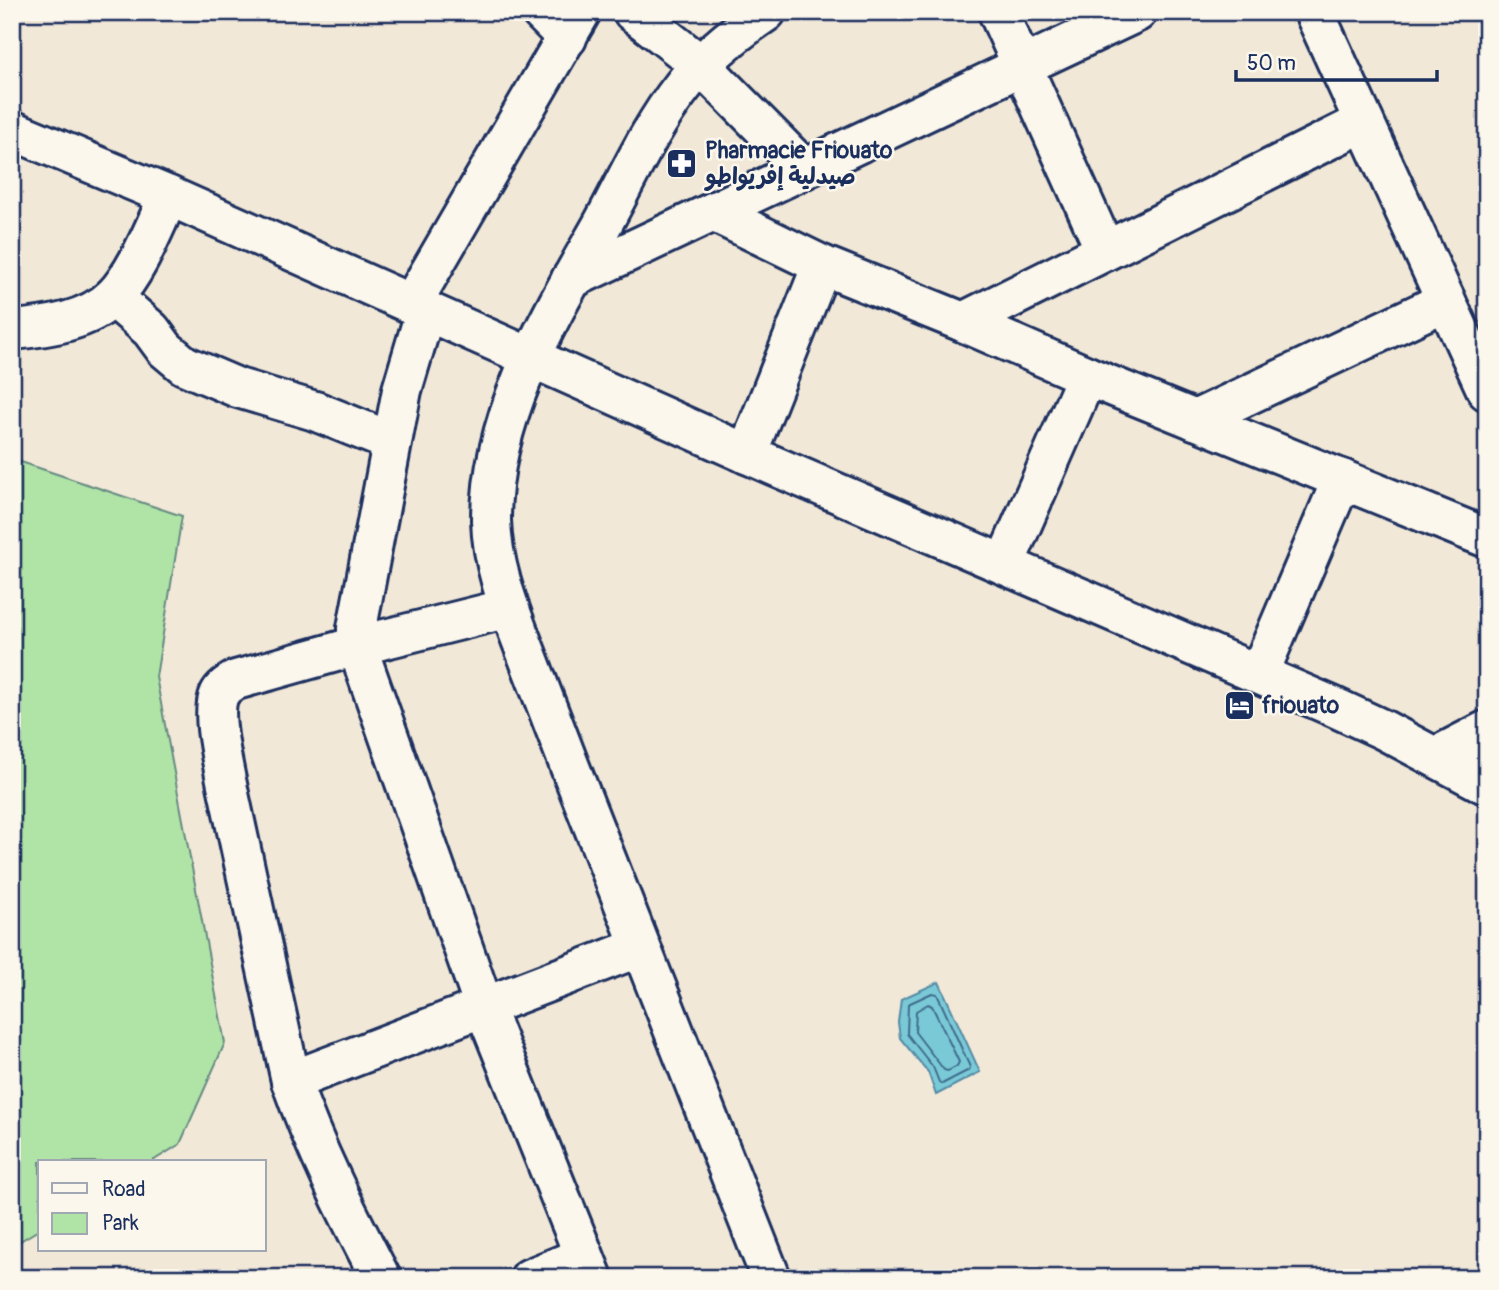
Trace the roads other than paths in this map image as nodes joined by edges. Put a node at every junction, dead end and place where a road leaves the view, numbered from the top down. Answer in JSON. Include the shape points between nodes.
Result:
{"nodes":[{"id":1,"x":633,"y":12,"type":"edge"},
{"id":2,"x":766,"y":12,"type":"edge"},
{"id":3,"x":998,"y":12,"type":"edge"},
{"id":4,"x":1137,"y":12,"type":"edge"},
{"id":5,"x":1314,"y":12,"type":"edge"},
{"id":6,"x":563,"y":21,"type":"edge"},
{"id":7,"x":701,"y":65,"type":"junction"},
{"id":8,"x":1023,"y":65,"type":"junction"},
{"id":9,"x":1364,"y":122,"type":"junction"},
{"id":10,"x":12,"y":130,"type":"edge"},
{"id":11,"x":804,"y":169,"type":"junction"},
{"id":12,"x":169,"y":196,"type":"junction"},
{"id":13,"x":713,"y":212,"type":"junction"},
{"id":14,"x":1105,"y":250,"type":"junction"},
{"id":15,"x":822,"y":265,"type":"junction"},
{"id":16,"x":571,"y":279,"type":"junction"},
{"id":17,"x":113,"y":297,"type":"junction"},
{"id":18,"x":1446,"y":301,"type":"junction"},
{"id":19,"x":419,"y":306,"type":"junction"},
{"id":20,"x":963,"y":322,"type":"junction"},
{"id":21,"x":12,"y":330,"type":"edge"},
{"id":22,"x":531,"y":356,"type":"junction"},
{"id":23,"x":1087,"y":376,"type":"junction"},
{"id":24,"x":1487,"y":391,"type":"edge"},
{"id":25,"x":1195,"y":420,"type":"junction"},
{"id":26,"x":391,"y":442,"type":"junction"},
{"id":27,"x":747,"y":454,"type":"junction"},
{"id":28,"x":1342,"y":479,"type":"junction"},
{"id":29,"x":1487,"y":538,"type":"edge"},
{"id":30,"x":1004,"y":563,"type":"junction"},
{"id":31,"x":509,"y":608,"type":"junction"},
{"id":32,"x":356,"y":646,"type":"junction"},
{"id":33,"x":1259,"y":674,"type":"junction"},
{"id":34,"x":1487,"y":730,"type":"edge"},
{"id":35,"x":1435,"y":757,"type":"junction"},
{"id":36,"x":1487,"y":785,"type":"edge"},
{"id":37,"x":640,"y":947,"type":"junction"},
{"id":38,"x":484,"y":1006,"type":"junction"},
{"id":39,"x":291,"y":1081,"type":"junction"},
{"id":40,"x":589,"y":1267,"type":"edge"},
{"id":41,"x":381,"y":1278,"type":"edge"},
{"id":42,"x":530,"y":1278,"type":"edge"},
{"id":43,"x":771,"y":1278,"type":"edge"}],
"edges":[{"from":1,"to":7,"type":"street"},
{"from":2,"to":7,"type":"street"},
{"from":3,"to":8,"type":"street"},
{"from":4,"to":8,"type":"street"},
{"from":5,"to":9,"type":"street"},
{"from":6,"to":19,"type":"street"},
{"from":7,"to":11,"type":"street"},
{"from":7,"to":16,"type":"street","via":[[654,127]]},
{"from":8,"to":11,"type":"street"},
{"from":8,"to":14,"type":"street"},
{"from":9,"to":14,"type":"street"},
{"from":9,"to":18,"type":"street"},
{"from":10,"to":12,"type":"street"},
{"from":11,"to":13,"type":"street"},
{"from":12,"to":17,"type":"street","via":[[133,269]]},
{"from":12,"to":19,"type":"street"},
{"from":13,"to":15,"type":"street"},
{"from":13,"to":16,"type":"street"},
{"from":14,"to":20,"type":"street"},
{"from":15,"to":20,"type":"street"},
{"from":15,"to":27,"type":"street"},
{"from":16,"to":22,"type":"street"},
{"from":17,"to":21,"type":"street","via":[[62,323]]},
{"from":17,"to":26,"type":"street","via":[[184,365]]},
{"from":18,"to":24,"type":"street"},
{"from":18,"to":25,"type":"street"},
{"from":19,"to":22,"type":"street"},
{"from":19,"to":26,"type":"street"},
{"from":20,"to":23,"type":"street"},
{"from":22,"to":27,"type":"street"},
{"from":22,"to":31,"type":"street","via":[[512,405],[494,480],[493,548]]},
{"from":23,"to":25,"type":"street"},
{"from":23,"to":30,"type":"street"},
{"from":25,"to":28,"type":"street"},
{"from":26,"to":32,"type":"street"},
{"from":27,"to":30,"type":"street"},
{"from":28,"to":29,"type":"street"},
{"from":28,"to":33,"type":"street"},
{"from":30,"to":33,"type":"street"},
{"from":31,"to":32,"type":"street"},
{"from":31,"to":37,"type":"street"},
{"from":32,"to":38,"type":"street"},
{"from":32,"to":39,"type":"street","via":[[236,680],[223,689],[217,702],[226,780]]},
{"from":33,"to":35,"type":"street"},
{"from":34,"to":35,"type":"street"},
{"from":35,"to":36,"type":"street"},
{"from":37,"to":38,"type":"street"},
{"from":37,"to":43,"type":"street"},
{"from":38,"to":39,"type":"street"},
{"from":38,"to":40,"type":"street"},
{"from":39,"to":41,"type":"street","via":[[341,1201]]},
{"from":40,"to":42,"type":"street"}]}
